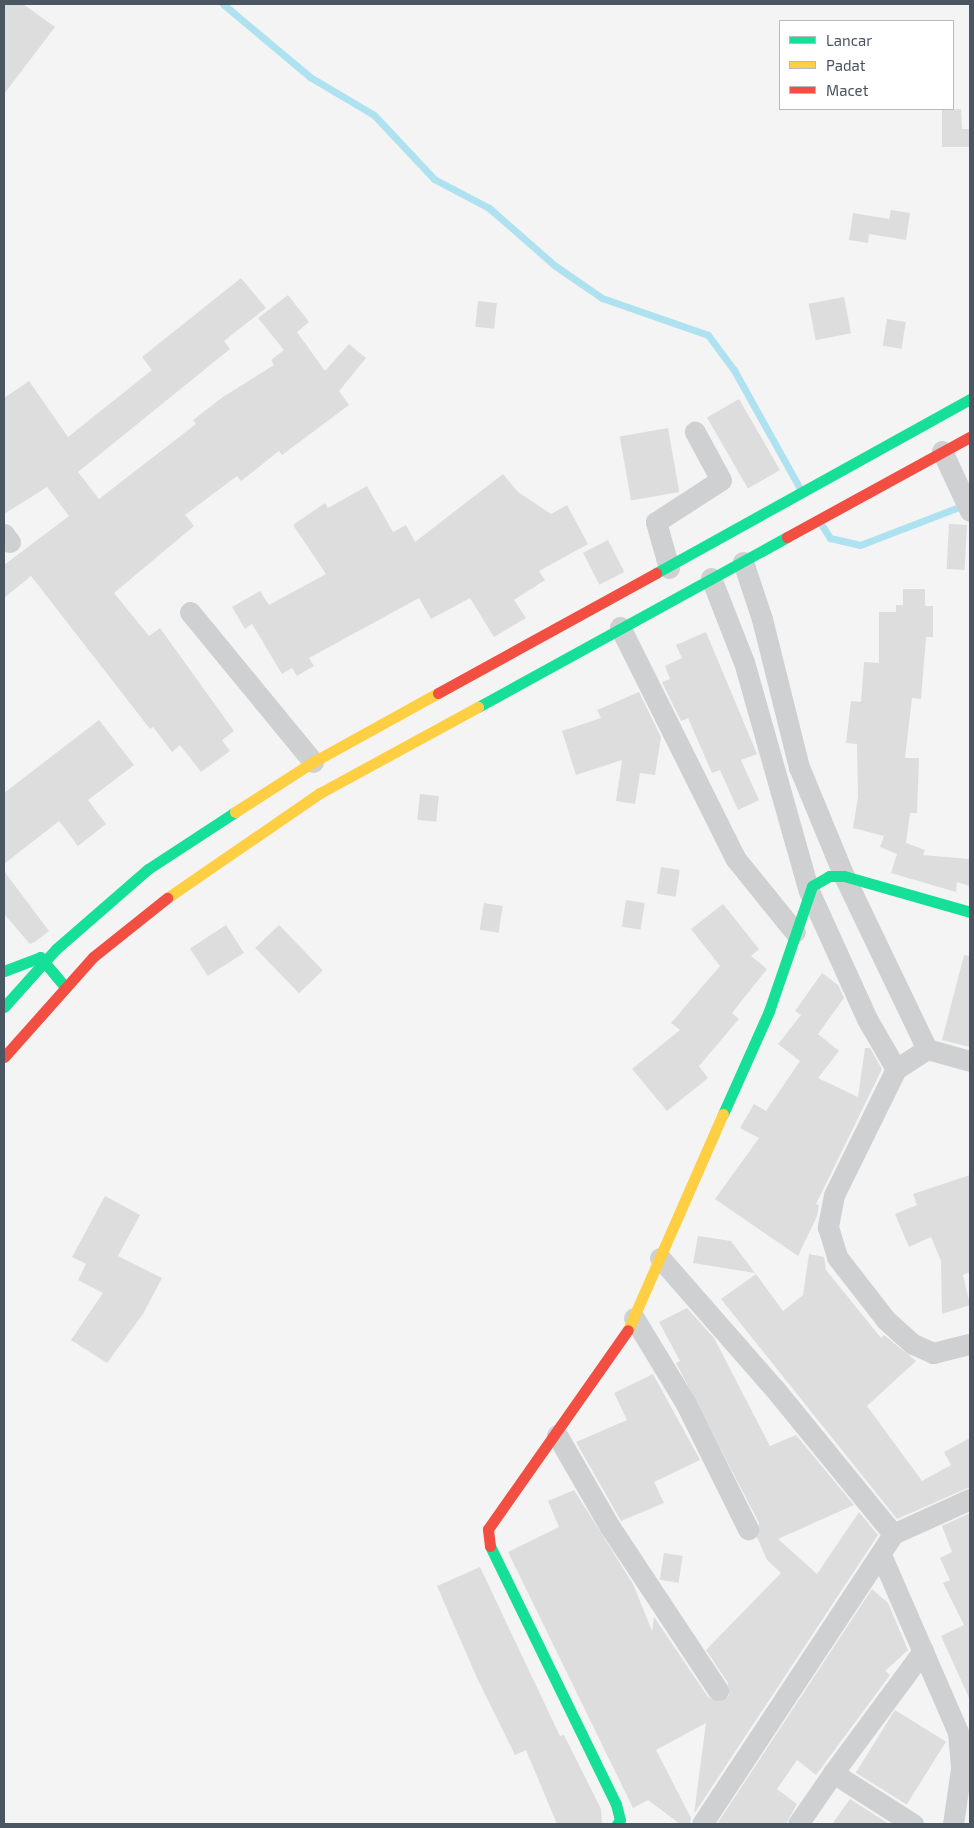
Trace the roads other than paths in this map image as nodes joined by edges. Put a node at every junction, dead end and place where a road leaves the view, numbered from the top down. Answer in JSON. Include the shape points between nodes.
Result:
{"nodes":[{"id":1,"x":970,"y":399,"type":"edge"},
{"id":2,"x":694,"y":432,"type":"dead end"},
{"id":3,"x":970,"y":437,"type":"edge"},
{"id":4,"x":942,"y":452,"type":"junction"},
{"id":5,"x":970,"y":510,"type":"edge"},
{"id":6,"x":750,"y":558,"type":"junction"},
{"id":7,"x":669,"y":568,"type":"junction"},
{"id":8,"x":711,"y":578,"type":"junction"},
{"id":9,"x":190,"y":612,"type":"dead end"},
{"id":10,"x":620,"y":627,"type":"junction"},
{"id":11,"x":313,"y":762,"type":"junction"},
{"id":12,"x":844,"y":876,"type":"junction"},
{"id":13,"x":809,"y":891,"type":"junction"},
{"id":14,"x":970,"y":912,"type":"edge"},
{"id":15,"x":795,"y":932,"type":"junction"},
{"id":16,"x":45,"y":960,"type":"junction"},
{"id":17,"x":4,"y":971,"type":"edge"},
{"id":18,"x":65,"y":987,"type":"junction"},
{"id":19,"x":4,"y":1007,"type":"edge"},
{"id":20,"x":927,"y":1049,"type":"junction"},
{"id":21,"x":4,"y":1057,"type":"edge"},
{"id":22,"x":970,"y":1061,"type":"edge"},
{"id":23,"x":896,"y":1069,"type":"junction"},
{"id":24,"x":660,"y":1258,"type":"junction"},
{"id":25,"x":634,"y":1318,"type":"junction"},
{"id":26,"x":970,"y":1344,"type":"edge"},
{"id":27,"x":557,"y":1435,"type":"junction"},
{"id":28,"x":970,"y":1499,"type":"edge"},
{"id":29,"x":748,"y":1530,"type":"dead end"},
{"id":30,"x":893,"y":1534,"type":"junction"},
{"id":31,"x":881,"y":1555,"type":"junction"},
{"id":32,"x":923,"y":1651,"type":"junction"},
{"id":33,"x":718,"y":1690,"type":"dead end"},
{"id":34,"x":832,"y":1773,"type":"junction"},
{"id":35,"x":617,"y":1824,"type":"edge"},
{"id":36,"x":702,"y":1824,"type":"edge"},
{"id":37,"x":798,"y":1824,"type":"edge"},
{"id":38,"x":914,"y":1824,"type":"edge"},
{"id":39,"x":953,"y":1824,"type":"edge"}],
"edges":[{"from":1,"to":7,"type":"main road"},
{"from":2,"to":7,"type":"street","via":[[721,480],[656,522]]},
{"from":3,"to":4,"type":"main road"},
{"from":4,"to":5,"type":"street"},
{"from":4,"to":6,"type":"main road"},
{"from":6,"to":8,"type":"main road"},
{"from":6,"to":12,"type":"street","via":[[799,767]]},
{"from":7,"to":11,"type":"main road"},
{"from":8,"to":10,"type":"main road"},
{"from":8,"to":13,"type":"street","via":[[744,662]]},
{"from":9,"to":11,"type":"street"},
{"from":10,"to":15,"type":"street","via":[[735,858]]},
{"from":10,"to":18,"type":"main road","via":[[320,793],[173,893],[93,957]]},
{"from":11,"to":16,"type":"main road","via":[[148,869]]},
{"from":12,"to":13,"type":"main road","via":[[824,878]]},
{"from":12,"to":14,"type":"main road"},
{"from":12,"to":20,"type":"street"},
{"from":13,"to":15,"type":"main road"},
{"from":13,"to":23,"type":"street","via":[[867,1018]]},
{"from":15,"to":24,"type":"main road","via":[[769,1011]]},
{"from":16,"to":17,"type":"main road","via":[[30,959]]},
{"from":16,"to":18,"type":"main road"},
{"from":16,"to":19,"type":"main road"},
{"from":18,"to":21,"type":"main road"},
{"from":20,"to":22,"type":"street"},
{"from":20,"to":23,"type":"street"},
{"from":23,"to":26,"type":"street","via":[[834,1195],[828,1214],[829,1239],[837,1257],[886,1320],[912,1344],[933,1353]]},
{"from":24,"to":25,"type":"main road"},
{"from":24,"to":30,"type":"street","via":[[774,1388]]},
{"from":25,"to":27,"type":"main road","via":[[604,1371]]},
{"from":25,"to":29,"type":"street","via":[[686,1404]]},
{"from":27,"to":33,"type":"street","via":[[610,1527]]},
{"from":27,"to":35,"type":"main road","via":[[507,1500],[488,1529],[487,1539],[616,1804],[620,1820]]},
{"from":28,"to":30,"type":"street"},
{"from":30,"to":31,"type":"street"},
{"from":31,"to":32,"type":"street"},
{"from":31,"to":36,"type":"street"},
{"from":32,"to":34,"type":"street"},
{"from":32,"to":39,"type":"street","via":[[958,1732],[961,1769]]},
{"from":34,"to":37,"type":"street"},
{"from":34,"to":38,"type":"street"}]}
